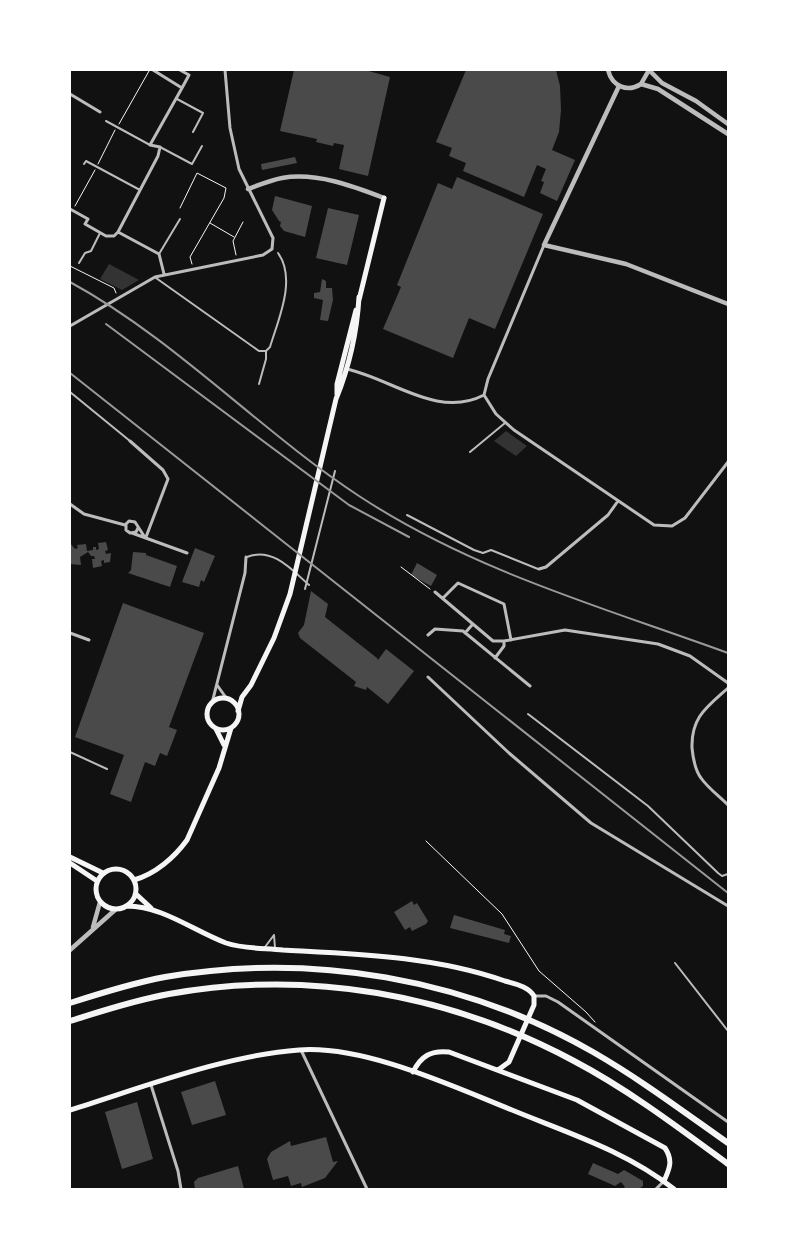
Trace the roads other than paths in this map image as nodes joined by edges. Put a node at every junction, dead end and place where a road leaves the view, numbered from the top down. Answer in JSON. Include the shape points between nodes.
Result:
{"nodes":[{"id":1,"x":152,"y":70,"type":"edge"},
{"id":2,"x":180,"y":70,"type":"edge"},
{"id":3,"x":225,"y":70,"type":"edge"},
{"id":4,"x":608,"y":70,"type":"edge"},
{"id":5,"x":649,"y":70,"type":"edge"},
{"id":6,"x":641,"y":84,"type":"junction"},
{"id":7,"x":618,"y":86,"type":"junction"},
{"id":8,"x":182,"y":88,"type":"junction"},
{"id":9,"x":70,"y":94,"type":"edge"},
{"id":10,"x":176,"y":99,"type":"junction"},
{"id":11,"x":100,"y":112,"type":"dead end"},
{"id":12,"x":106,"y":121,"type":"dead end"},
{"id":13,"x":728,"y":124,"type":"edge"},
{"id":14,"x":194,"y":132,"type":"dead end"},
{"id":15,"x":728,"y":134,"type":"edge"},
{"id":16,"x":150,"y":145,"type":"junction"},
{"id":17,"x":202,"y":146,"type":"dead end"},
{"id":18,"x":160,"y":147,"type":"junction"},
{"id":19,"x":84,"y":164,"type":"dead end"},
{"id":20,"x":248,"y":188,"type":"junction"},
{"id":21,"x":140,"y":190,"type":"junction"},
{"id":22,"x":384,"y":198,"type":"joint"},
{"id":23,"x":70,"y":210,"type":"edge"},
{"id":24,"x":180,"y":219,"type":"dead end"},
{"id":25,"x":118,"y":232,"type":"junction"},
{"id":26,"x":100,"y":233,"type":"junction"},
{"id":27,"x":544,"y":245,"type":"junction"},
{"id":28,"x":278,"y":253,"type":"dead end"},
{"id":29,"x":159,"y":254,"type":"junction"},
{"id":30,"x":79,"y":263,"type":"dead end"},
{"id":31,"x":164,"y":274,"type":"junction"},
{"id":32,"x":155,"y":277,"type":"junction"},
{"id":33,"x":359,"y":297,"type":"junction"},
{"id":34,"x":728,"y":304,"type":"edge"},
{"id":35,"x":354,"y":318,"type":"junction"},
{"id":36,"x":70,"y":326,"type":"edge"},
{"id":37,"x":350,"y":341,"type":"junction"},
{"id":38,"x":266,"y":351,"type":"junction"},
{"id":39,"x":344,"y":369,"type":"junction"},
{"id":40,"x":259,"y":384,"type":"dead end"},
{"id":41,"x":70,"y":392,"type":"edge"},
{"id":42,"x":484,"y":394,"type":"junction"},
{"id":43,"x":505,"y":423,"type":"junction"},
{"id":44,"x":130,"y":441,"type":"joint"},
{"id":45,"x":470,"y":452,"type":"dead end"},
{"id":46,"x":728,"y":462,"type":"edge"},
{"id":47,"x":335,"y":471,"type":"dead end"},
{"id":48,"x":618,"y":501,"type":"junction"},
{"id":49,"x":70,"y":504,"type":"edge"},
{"id":50,"x":407,"y":515,"type":"dead end"},
{"id":51,"x":125,"y":526,"type":"junction"},
{"id":52,"x":138,"y":528,"type":"junction"},
{"id":53,"x":132,"y":533,"type":"junction"},
{"id":54,"x":145,"y":537,"type":"junction"},
{"id":55,"x":187,"y":553,"type":"dead end"},
{"id":56,"x":246,"y":557,"type":"joint"},
{"id":57,"x":539,"y":569,"type":"joint"},
{"id":58,"x":309,"y":585,"type":"dead end"},
{"id":59,"x":305,"y":589,"type":"dead end"},
{"id":60,"x":435,"y":592,"type":"road end"},
{"id":61,"x":443,"y":598,"type":"junction"},
{"id":62,"x":472,"y":625,"type":"junction"},
{"id":63,"x":70,"y":632,"type":"edge"},
{"id":64,"x":465,"y":633,"type":"junction"},
{"id":65,"x":428,"y":635,"type":"dead end"},
{"id":66,"x":90,"y":640,"type":"dead end"},
{"id":67,"x":511,"y":640,"type":"junction"},
{"id":68,"x":504,"y":641,"type":"junction"},
{"id":69,"x":495,"y":658,"type":"junction"},
{"id":70,"x":428,"y":677,"type":"dead end"},
{"id":71,"x":217,"y":684,"type":"junction"},
{"id":72,"x":728,"y":684,"type":"edge"},
{"id":73,"x":530,"y":686,"type":"dead end"},
{"id":74,"x":728,"y":688,"type":"edge"},
{"id":75,"x":242,"y":697,"type":"junction"},
{"id":76,"x":229,"y":700,"type":"junction"},
{"id":77,"x":212,"y":703,"type":"junction"},
{"id":78,"x":238,"y":711,"type":"junction"},
{"id":79,"x":528,"y":714,"type":"dead end"},
{"id":80,"x":215,"y":728,"type":"junction"},
{"id":81,"x":231,"y":728,"type":"junction"},
{"id":82,"x":225,"y":746,"type":"junction"},
{"id":83,"x":70,"y":752,"type":"edge"},
{"id":84,"x":107,"y":769,"type":"dead end"},
{"id":85,"x":728,"y":805,"type":"edge"},
{"id":86,"x":70,"y":857,"type":"edge"},
{"id":87,"x":70,"y":864,"type":"edge"},
{"id":88,"x":103,"y":873,"type":"junction"},
{"id":89,"x":728,"y":874,"type":"edge"},
{"id":90,"x":134,"y":880,"type":"junction"},
{"id":91,"x":97,"y":881,"type":"junction"},
{"id":92,"x":136,"y":894,"type":"junction"},
{"id":93,"x":100,"y":902,"type":"junction"},
{"id":94,"x":127,"y":906,"type":"junction"},
{"id":95,"x":728,"y":906,"type":"edge"},
{"id":96,"x":151,"y":909,"type":"junction"},
{"id":97,"x":115,"y":910,"type":"junction"},
{"id":98,"x":91,"y":930,"type":"junction"},
{"id":99,"x":264,"y":948,"type":"junction"},
{"id":100,"x":275,"y":949,"type":"junction"},
{"id":101,"x":70,"y":950,"type":"edge"},
{"id":102,"x":676,"y":963,"type":"dead end"},
{"id":103,"x":534,"y":996,"type":"junction"},
{"id":104,"x":70,"y":1003,"type":"edge"},
{"id":105,"x":70,"y":1021,"type":"edge"},
{"id":106,"x":728,"y":1031,"type":"edge"},
{"id":107,"x":301,"y":1049,"type":"junction"},
{"id":108,"x":509,"y":1062,"type":"junction"},
{"id":109,"x":498,"y":1070,"type":"junction"},
{"id":110,"x":412,"y":1072,"type":"junction"},
{"id":111,"x":514,"y":1075,"type":"junction"},
{"id":112,"x":151,"y":1085,"type":"junction"},
{"id":113,"x":70,"y":1110,"type":"edge"},
{"id":114,"x":728,"y":1122,"type":"edge"},
{"id":115,"x":728,"y":1144,"type":"edge"},
{"id":116,"x":728,"y":1164,"type":"edge"},
{"id":117,"x":664,"y":1181,"type":"junction"},
{"id":118,"x":181,"y":1189,"type":"edge"},
{"id":119,"x":367,"y":1189,"type":"edge"},
{"id":120,"x":656,"y":1189,"type":"edge"},
{"id":121,"x":674,"y":1189,"type":"edge"}],
"edges":[{"from":1,"to":8,"type":"street"},
{"from":2,"to":8,"type":"street","via":[[189,75]]},
{"from":3,"to":20,"type":"street","via":[[230,128],[239,169]]},
{"from":4,"to":7,"type":"street","via":[[610,78]]},
{"from":5,"to":6,"type":"street"},
{"from":5,"to":13,"type":"street","via":[[662,83]]},
{"from":6,"to":7,"type":"street","via":[[630,88]]},
{"from":6,"to":15,"type":"street","via":[[658,89]]},
{"from":7,"to":27,"type":"street"},
{"from":8,"to":10,"type":"street"},
{"from":9,"to":11,"type":"street"},
{"from":10,"to":14,"type":"lane","via":[[203,113]]},
{"from":10,"to":16,"type":"street"},
{"from":12,"to":16,"type":"lane"},
{"from":16,"to":18,"type":"street"},
{"from":17,"to":18,"type":"lane","via":[[192,164]]},
{"from":18,"to":21,"type":"street"},
{"from":19,"to":21,"type":"lane","via":[[86,161]]},
{"from":20,"to":22,"type":"street","via":[[282,178],[304,177]]},
{"from":20,"to":31,"type":"street","via":[[273,238],[272,249],[263,255]]},
{"from":21,"to":25,"type":"street"},
{"from":22,"to":33,"type":"main road"},
{"from":23,"to":26,"type":"street","via":[[88,219],[85,224]]},
{"from":24,"to":29,"type":"lane"},
{"from":25,"to":26,"type":"street","via":[[114,236]]},
{"from":25,"to":29,"type":"street"},
{"from":26,"to":30,"type":"lane"},
{"from":27,"to":34,"type":"street","via":[[626,264]]},
{"from":27,"to":42,"type":"street"},
{"from":28,"to":38,"type":"lane","via":[[286,276],[285,292],[270,347]]},
{"from":29,"to":31,"type":"street"},
{"from":31,"to":32,"type":"street"},
{"from":32,"to":36,"type":"street"},
{"from":32,"to":38,"type":"lane","via":[[259,351]]},
{"from":33,"to":35,"type":"main road"},
{"from":33,"to":37,"type":"main road","via":[[358,322]]},
{"from":35,"to":37,"type":"main road"},
{"from":35,"to":39,"type":"main road"},
{"from":37,"to":39,"type":"main road"},
{"from":38,"to":40,"type":"lane"},
{"from":39,"to":42,"type":"street","via":[[442,402],[469,400]]},
{"from":39,"to":75,"type":"main road","via":[[290,594],[274,638]]},
{"from":41,"to":44,"type":"lane"},
{"from":42,"to":43,"type":"street"},
{"from":43,"to":45,"type":"lane"},
{"from":43,"to":48,"type":"street"},
{"from":44,"to":54,"type":"street","via":[[163,470],[168,479]]},
{"from":46,"to":48,"type":"street","via":[[685,518],[672,526],[654,525]]},
{"from":47,"to":59,"type":"lane"},
{"from":48,"to":57,"type":"street","via":[[601,521],[546,567]]},
{"from":49,"to":51,"type":"street","via":[[84,514]]},
{"from":50,"to":57,"type":"lane","via":[[483,554],[491,550]]},
{"from":51,"to":52,"type":"street","via":[[134,521]]},
{"from":51,"to":53,"type":"street"},
{"from":52,"to":53,"type":"street"},
{"from":52,"to":54,"type":"street"},
{"from":53,"to":54,"type":"street"},
{"from":54,"to":55,"type":"street"},
{"from":56,"to":58,"type":"lane","via":[[275,558]]},
{"from":56,"to":71,"type":"street","via":[[245,573]]},
{"from":60,"to":61,"type":"street"},
{"from":61,"to":62,"type":"street"},
{"from":61,"to":67,"type":"street","via":[[458,583],[500,602],[506,609]]},
{"from":62,"to":64,"type":"street"},
{"from":62,"to":68,"type":"street","via":[[489,640]]},
{"from":63,"to":66,"type":"street"},
{"from":64,"to":65,"type":"street","via":[[458,629],[435,629]]},
{"from":64,"to":69,"type":"street"},
{"from":67,"to":68,"type":"street"},
{"from":67,"to":72,"type":"street","via":[[566,630],[658,644],[690,656]]},
{"from":68,"to":69,"type":"street"},
{"from":69,"to":73,"type":"street"},
{"from":70,"to":95,"type":"street","via":[[509,753],[591,823]]},
{"from":71,"to":76,"type":"street"},
{"from":71,"to":77,"type":"street"},
{"from":74,"to":85,"type":"street","via":[[701,713],[692,729],[693,758],[700,777]]},
{"from":75,"to":76,"type":"main road"},
{"from":75,"to":78,"type":"main road"},
{"from":76,"to":77,"type":"main road","via":[[218,699]]},
{"from":76,"to":78,"type":"main road"},
{"from":77,"to":80,"type":"main road","via":[[208,717]]},
{"from":78,"to":81,"type":"main road","via":[[238,719]]},
{"from":79,"to":89,"type":"lane","via":[[648,806],[718,873],[722,876]]},
{"from":80,"to":81,"type":"main road"},
{"from":80,"to":82,"type":"main road"},
{"from":81,"to":82,"type":"main road"},
{"from":82,"to":90,"type":"main road","via":[[219,768],[187,840],[161,867]]},
{"from":83,"to":84,"type":"lane"},
{"from":86,"to":88,"type":"main road"},
{"from":87,"to":91,"type":"main road"},
{"from":88,"to":90,"type":"main road","via":[[120,869]]},
{"from":88,"to":91,"type":"main road"},
{"from":90,"to":92,"type":"main road"},
{"from":91,"to":93,"type":"main road","via":[[96,894]]},
{"from":92,"to":94,"type":"main road"},
{"from":92,"to":96,"type":"main road"},
{"from":93,"to":97,"type":"main road"},
{"from":93,"to":98,"type":"street"},
{"from":94,"to":96,"type":"main road"},
{"from":94,"to":97,"type":"main road"},
{"from":96,"to":99,"type":"main road","via":[[229,944]]},
{"from":97,"to":98,"type":"street"},
{"from":98,"to":101,"type":"street"},
{"from":99,"to":100,"type":"main road"},
{"from":99,"to":100,"type":"lane","via":[[274,935]]},
{"from":100,"to":103,"type":"main road","via":[[353,953],[479,972],[527,988]]},
{"from":102,"to":106,"type":"lane"},
{"from":103,"to":108,"type":"main road","via":[[534,1005]]},
{"from":103,"to":114,"type":"street","via":[[546,996],[558,1002]]},
{"from":104,"to":115,"type":"highway","via":[[163,978],[248,967],[340,970],[419,983],[494,1006],[592,1052]]},
{"from":105,"to":116,"type":"highway","via":[[167,994],[249,984],[329,986],[417,999],[486,1020],[575,1061],[626,1092]]},
{"from":107,"to":110,"type":"main road","via":[[365,1056]]},
{"from":107,"to":112,"type":"main road","via":[[231,1061]]},
{"from":107,"to":119,"type":"street"},
{"from":108,"to":109,"type":"main road"},
{"from":108,"to":111,"type":"main road"},
{"from":109,"to":110,"type":"main road","via":[[442,1051],[422,1056]]},
{"from":109,"to":111,"type":"main road"},
{"from":110,"to":117,"type":"main road","via":[[624,1156]]},
{"from":111,"to":117,"type":"main road","via":[[577,1100],[657,1142],[665,1148],[670,1161]]},
{"from":112,"to":113,"type":"main road"},
{"from":112,"to":118,"type":"street"},
{"from":117,"to":120,"type":"street"},
{"from":117,"to":121,"type":"main road"}]}
